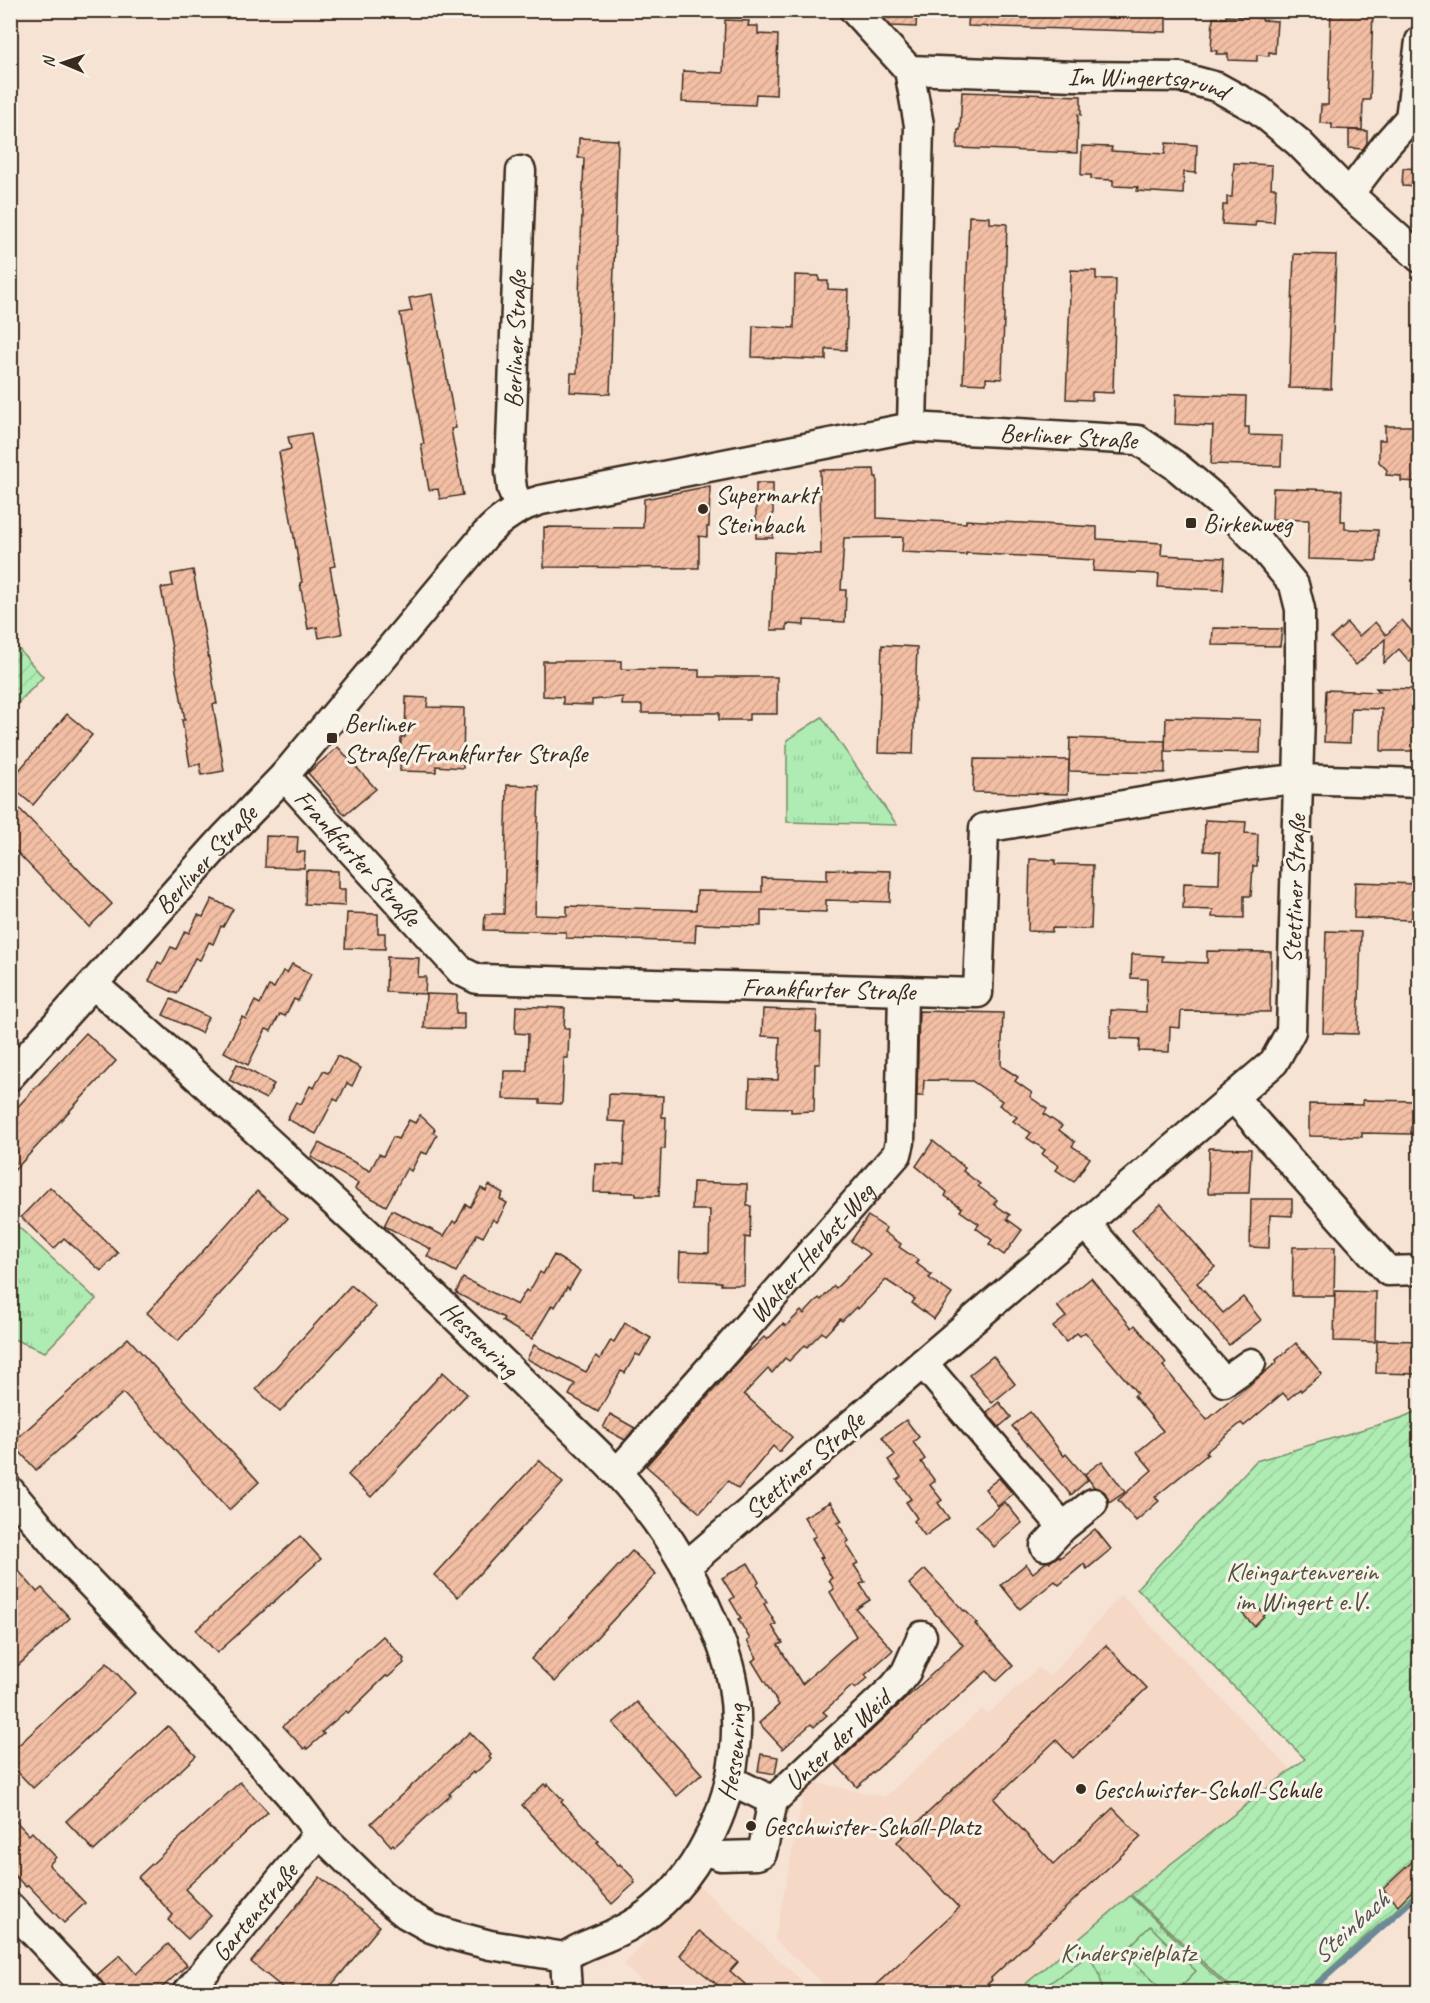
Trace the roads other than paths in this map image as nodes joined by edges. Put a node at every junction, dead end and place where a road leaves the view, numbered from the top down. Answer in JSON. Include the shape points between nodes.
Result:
{"nodes":[{"id":1,"x":854,"y":10,"type":"edge"},
{"id":2,"x":1419,"y":41,"type":"edge"},
{"id":3,"x":909,"y":70,"type":"junction"},
{"id":4,"x":521,"y":171,"type":"dead end"},
{"id":5,"x":1349,"y":194,"type":"junction"},
{"id":6,"x":1419,"y":258,"type":"edge"},
{"id":7,"x":912,"y":427,"type":"junction"},
{"id":8,"x":519,"y":508,"type":"junction"},
{"id":9,"x":284,"y":776,"type":"junction"},
{"id":10,"x":1297,"y":779,"type":"junction"},
{"id":11,"x":1419,"y":783,"type":"edge"},
{"id":12,"x":94,"y":985,"type":"junction"},
{"id":13,"x":903,"y":991,"type":"junction"},
{"id":14,"x":10,"y":1076,"type":"edge"},
{"id":15,"x":1233,"y":1097,"type":"junction"},
{"id":16,"x":1086,"y":1224,"type":"junction"},
{"id":17,"x":1419,"y":1270,"type":"edge"},
{"id":18,"x":923,"y":1363,"type":"junction"},
{"id":19,"x":1251,"y":1363,"type":"dead end"},
{"id":20,"x":617,"y":1473,"type":"junction"},
{"id":21,"x":10,"y":1491,"type":"edge"},
{"id":22,"x":1093,"y":1503,"type":"dead end"},
{"id":23,"x":686,"y":1566,"type":"junction"},
{"id":24,"x":922,"y":1636,"type":"dead end"},
{"id":25,"x":730,"y":1780,"type":"junction"},
{"id":26,"x":773,"y":1802,"type":"junction"},
{"id":27,"x":320,"y":1833,"type":"junction"},
{"id":28,"x":703,"y":1850,"type":"junction"},
{"id":29,"x":10,"y":1907,"type":"edge"},
{"id":30,"x":566,"y":1957,"type":"junction"},
{"id":31,"x":90,"y":1992,"type":"edge"},
{"id":32,"x":188,"y":1992,"type":"edge"},
{"id":33,"x":567,"y":1992,"type":"edge"}],
"edges":[{"from":1,"to":3,"type":"street"},
{"from":2,"to":5,"type":"street","via":[[1410,118]]},
{"from":3,"to":5,"type":"street","name":"Im Wingertsgrund","via":[[1180,77],[1217,87],[1259,110],[1290,135]]},
{"from":3,"to":7,"type":"street","via":[[920,125]]},
{"from":4,"to":8,"type":"street","name":"Berliner Straße","via":[[510,471]]},
{"from":5,"to":6,"type":"street","name":"Im Wingertsgrund"},
{"from":7,"to":8,"type":"street","name":"Berliner Straße","via":[[541,500]]},
{"from":7,"to":10,"type":"street","name":"Berliner Straße","via":[[1138,440],[1220,503],[1294,585],[1300,609]]},
{"from":8,"to":9,"type":"street","name":"Berliner Straße","via":[[486,534]]},
{"from":9,"to":12,"type":"street","name":"Berliner Straße"},
{"from":9,"to":13,"type":"street","name":"Frankfurter Straße","via":[[461,971],[477,979]]},
{"from":10,"to":11,"type":"street","name":"Stettiner Straße"},
{"from":10,"to":13,"type":"street","name":"Frankfurter Straße","via":[[984,828],[978,993]]},
{"from":10,"to":15,"type":"street","name":"Stettiner Straße","via":[[1291,1031],[1274,1062]]},
{"from":12,"to":14,"type":"street","name":"Berliner Straße"},
{"from":12,"to":20,"type":"street","name":"Hessenring","via":[[406,1268]]},
{"from":13,"to":20,"type":"street","name":"Walter-Herbst-Weg","via":[[897,1154]]},
{"from":15,"to":16,"type":"street","name":"Stettiner Straße"},
{"from":15,"to":17,"type":"street","via":[[1388,1272]]},
{"from":16,"to":18,"type":"street","name":"Stettiner Straße"},
{"from":16,"to":19,"type":"street","via":[[1224,1382]]},
{"from":18,"to":22,"type":"street","via":[[1054,1537]]},
{"from":18,"to":23,"type":"street","name":"Stettiner Straße"},
{"from":20,"to":23,"type":"street","name":"Hessenring","via":[[649,1511]]},
{"from":21,"to":27,"type":"street","via":[[65,1557],[253,1753]]},
{"from":23,"to":25,"type":"street","name":"Hessenring","via":[[728,1664],[736,1731]]},
{"from":24,"to":26,"type":"street","name":"Unter der Weid","via":[[894,1688]]},
{"from":25,"to":26,"type":"street","name":"Unter der Weid"},
{"from":25,"to":28,"type":"street","name":"Hessenring","via":[[720,1815]]},
{"from":26,"to":28,"type":"street","via":[[760,1854],[722,1856]]},
{"from":27,"to":30,"type":"street","via":[[381,1894],[431,1928],[490,1945]]},
{"from":27,"to":32,"type":"street","name":"Gartenstraße"},
{"from":28,"to":30,"type":"street","name":"Hessenring","via":[[681,1884],[654,1910],[623,1930]]},
{"from":29,"to":31,"type":"street"},
{"from":30,"to":33,"type":"street"}]}
